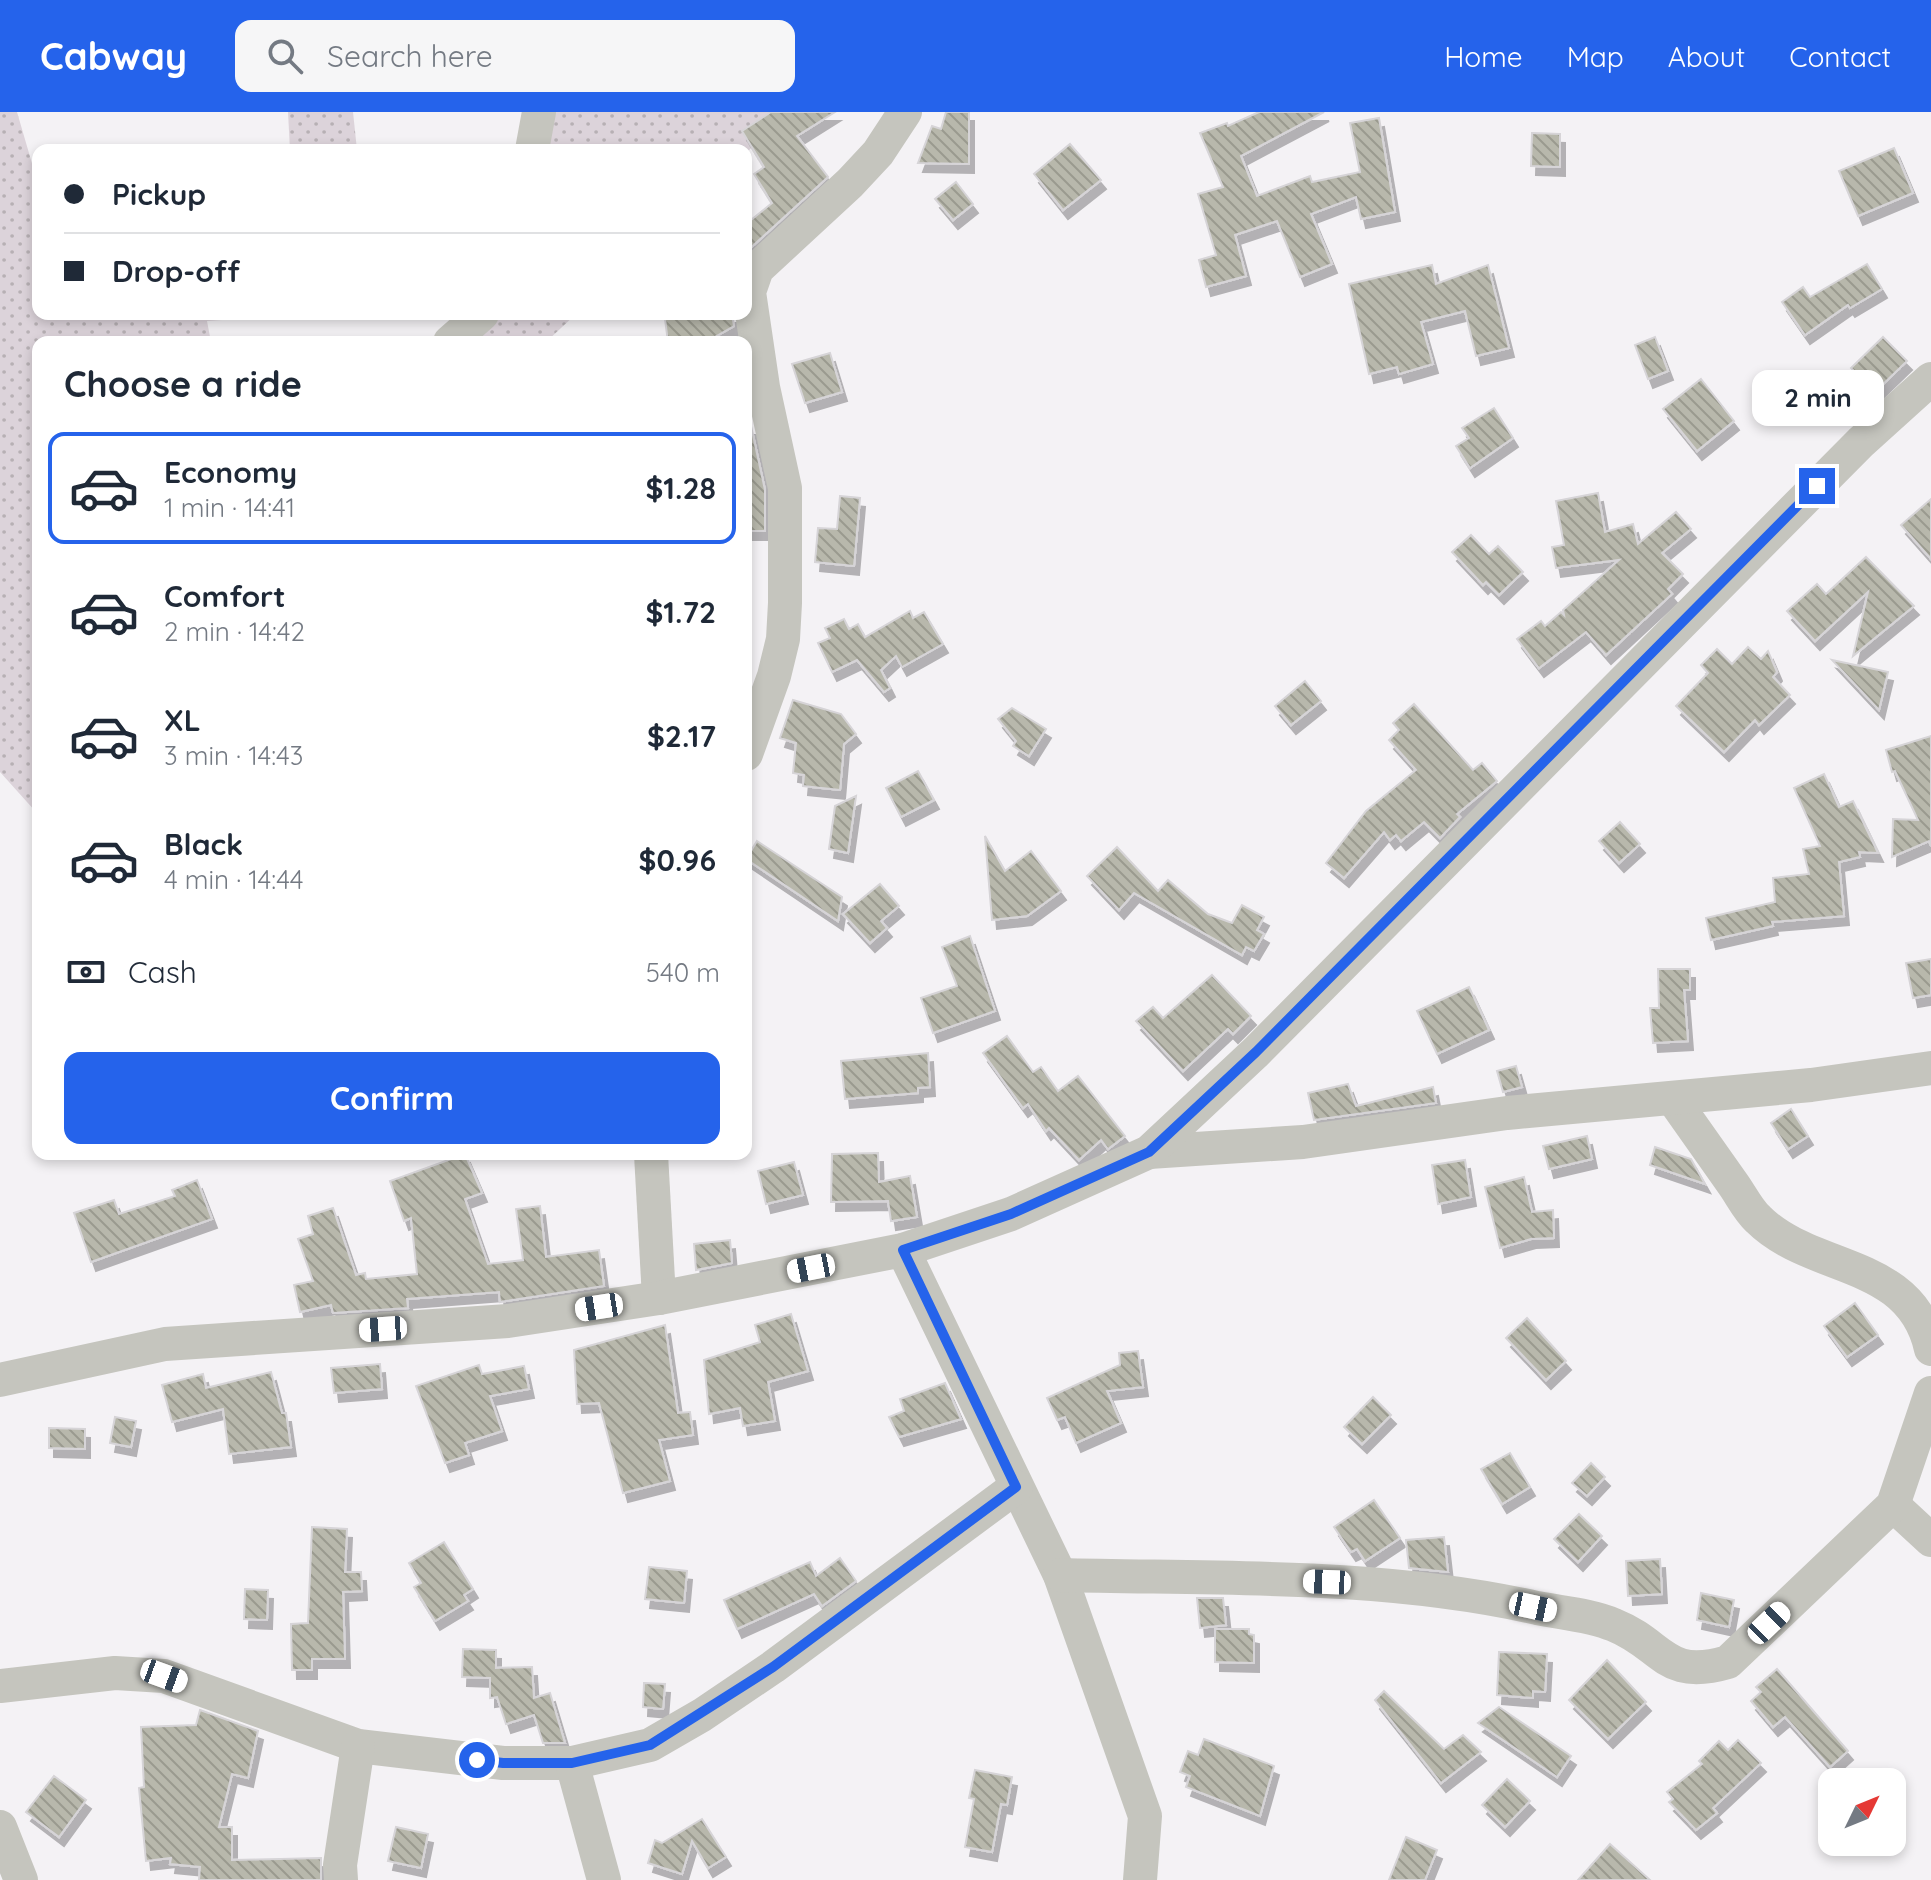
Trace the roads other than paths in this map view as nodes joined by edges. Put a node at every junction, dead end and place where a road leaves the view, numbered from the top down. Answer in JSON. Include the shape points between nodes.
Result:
{"nodes":[{"id":1,"x":539,"y":112,"type":"edge"},
{"id":2,"x":905,"y":112,"type":"edge"},
{"id":3,"x":533,"y":144,"type":"edge"},
{"id":4,"x":752,"y":283,"type":"edge"},
{"id":5,"x":752,"y":312,"type":"edge"},
{"id":6,"x":475,"y":320,"type":"edge"},
{"id":7,"x":457,"y":336,"type":"edge"},
{"id":8,"x":1931,"y":379,"type":"edge"},
{"id":9,"x":752,"y":737,"type":"edge"},
{"id":10,"x":1931,"y":1068,"type":"edge"},
{"id":11,"x":1673,"y":1099,"type":"junction"},
{"id":12,"x":1149,"y":1152,"type":"junction"},
{"id":13,"x":651,"y":1160,"type":"edge"},
{"id":14,"x":903,"y":1250,"type":"junction"},
{"id":15,"x":659,"y":1298,"type":"junction"},
{"id":16,"x":1931,"y":1349,"type":"edge"},
{"id":17,"x":0,"y":1380,"type":"edge"},
{"id":18,"x":1931,"y":1393,"type":"edge"},
{"id":19,"x":1016,"y":1487,"type":"junction"},
{"id":20,"x":1893,"y":1505,"type":"junction"},
{"id":21,"x":1931,"y":1540,"type":"edge"},
{"id":22,"x":1060,"y":1575,"type":"junction"},
{"id":23,"x":0,"y":1686,"type":"edge"},
{"id":24,"x":358,"y":1746,"type":"junction"},
{"id":25,"x":572,"y":1763,"type":"junction"},
{"id":26,"x":0,"y":1827,"type":"edge"},
{"id":27,"x":21,"y":1880,"type":"edge"},
{"id":28,"x":341,"y":1880,"type":"edge"},
{"id":29,"x":604,"y":1880,"type":"edge"},
{"id":30,"x":1140,"y":1880,"type":"edge"}],
"edges":[{"from":1,"to":3,"type":"street"},
{"from":2,"to":4,"type":"street","via":[[878,153],[757,269]]},
{"from":5,"to":9,"type":"street","via":[[785,488],[783,639]]},
{"from":6,"to":7,"type":"street"},
{"from":8,"to":12,"type":"street","via":[[1861,442],[1256,1052]]},
{"from":10,"to":11,"type":"street"},
{"from":11,"to":12,"type":"street","via":[[1507,1113],[1303,1142]]},
{"from":11,"to":16,"type":"street","via":[[1757,1218],[1784,1240],[1898,1290],[1925,1323]]},
{"from":12,"to":14,"type":"street","via":[[1011,1214]]},
{"from":13,"to":15,"type":"street"},
{"from":14,"to":15,"type":"street"},
{"from":14,"to":19,"type":"street"},
{"from":15,"to":17,"type":"street","via":[[508,1321],[165,1344]]},
{"from":18,"to":20,"type":"street"},
{"from":19,"to":22,"type":"street"},
{"from":19,"to":25,"type":"street","via":[[702,1715],[650,1745]]},
{"from":20,"to":21,"type":"street"},
{"from":20,"to":22,"type":"street","via":[[1728,1662],[1703,1669],[1676,1665],[1615,1625],[1506,1601],[1357,1583]]},
{"from":22,"to":30,"type":"street","via":[[1145,1816]]},
{"from":23,"to":24,"type":"street","via":[[115,1673],[164,1676]]},
{"from":24,"to":25,"type":"street","via":[[503,1763]]},
{"from":24,"to":28,"type":"street"},
{"from":25,"to":29,"type":"street"},
{"from":26,"to":27,"type":"street"}]}
